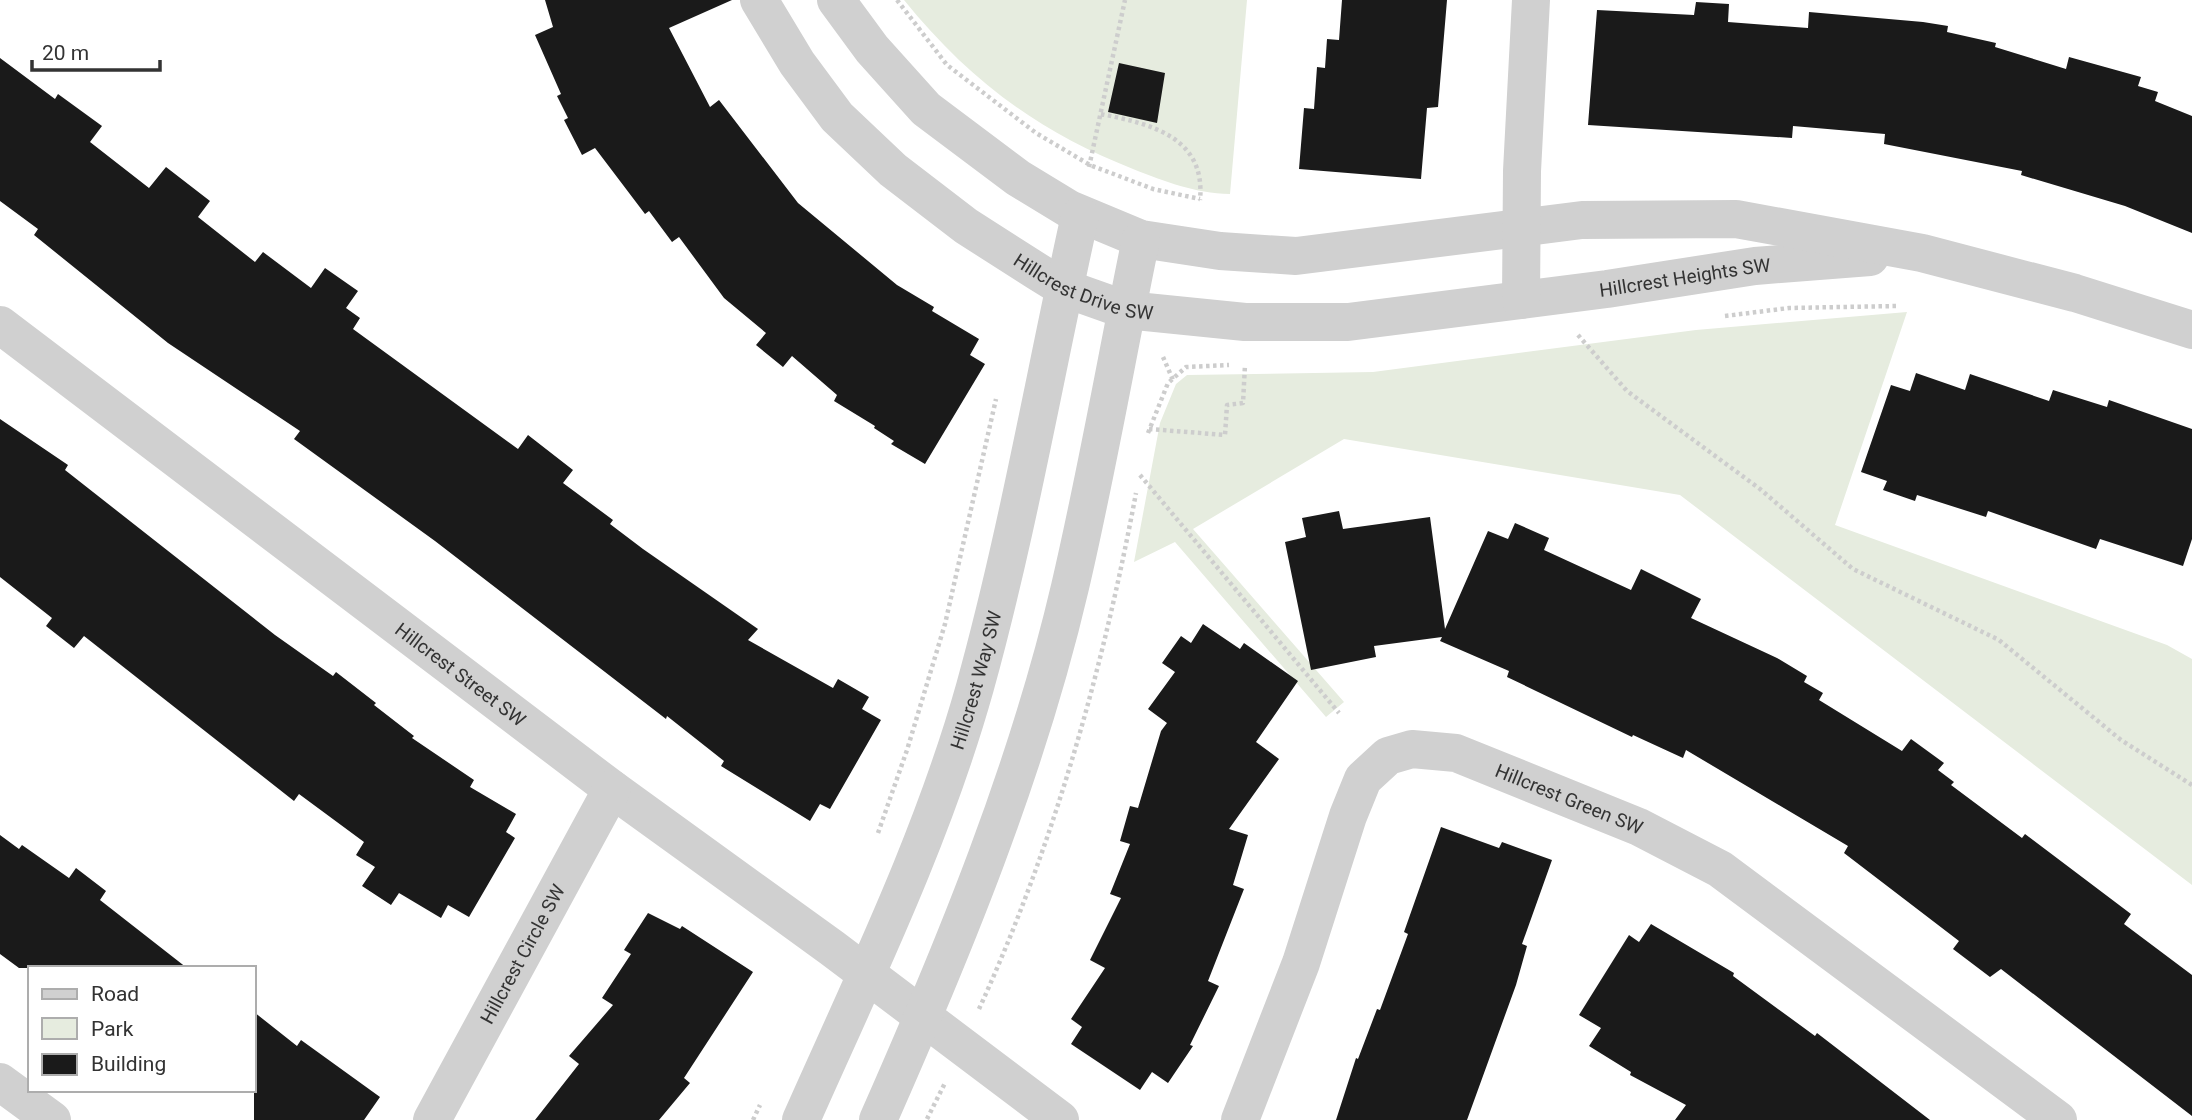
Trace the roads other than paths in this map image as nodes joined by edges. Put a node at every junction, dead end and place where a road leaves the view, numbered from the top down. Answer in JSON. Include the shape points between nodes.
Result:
{"nodes":[{"id":1,"x":759,"y":0,"type":"edge"},
{"id":2,"x":836,"y":0,"type":"edge"},
{"id":3,"x":1531,"y":0,"type":"edge"},
{"id":4,"x":1080,"y":216,"type":"junction"},
{"id":5,"x":1521,"y":227,"type":"junction"},
{"id":6,"x":1141,"y":239,"type":"junction"},
{"id":7,"x":1922,"y":253,"type":"junction"},
{"id":8,"x":1064,"y":288,"type":"junction"},
{"id":9,"x":1521,"y":300,"type":"junction"},
{"id":10,"x":1126,"y":310,"type":"junction"},
{"id":11,"x":0,"y":325,"type":"edge"},
{"id":12,"x":2192,"y":330,"type":"edge"},
{"id":13,"x":612,"y":789,"type":"junction"},
{"id":14,"x":865,"y":973,"type":"junction"},
{"id":15,"x":924,"y":1017,"type":"junction"},
{"id":16,"x":0,"y":1082,"type":"edge"},
{"id":17,"x":52,"y":1120,"type":"edge"},
{"id":18,"x":432,"y":1120,"type":"edge"},
{"id":19,"x":801,"y":1120,"type":"edge"},
{"id":20,"x":878,"y":1120,"type":"edge"},
{"id":21,"x":1060,"y":1120,"type":"edge"},
{"id":22,"x":1240,"y":1120,"type":"edge"},
{"id":23,"x":2058,"y":1120,"type":"edge"}],
"edges":[{"from":1,"to":8,"type":"street","name":"Hillcrest Drive SW","via":[[837,117],[893,170],[966,226]]},
{"from":2,"to":4,"type":"street","via":[[926,109],[1018,178]]},
{"from":3,"to":5,"type":"street"},
{"from":4,"to":6,"type":"street"},
{"from":4,"to":8,"type":"street","name":"Hillcrest Way SW"},
{"from":5,"to":6,"type":"street","via":[[1296,256]]},
{"from":5,"to":7,"type":"street","name":"Hillcrest Heights SW","via":[[1582,220],[1736,219]]},
{"from":5,"to":9,"type":"street"},
{"from":6,"to":10,"type":"street"},
{"from":7,"to":9,"type":"street","name":"Hillcrest Heights SW","via":[[1755,266]]},
{"from":7,"to":12,"type":"street","name":"Hillcrest Heights SW"},
{"from":8,"to":10,"type":"street","name":"Hillcrest Drive SW"},
{"from":8,"to":14,"type":"street","name":"Hillcrest Way SW","via":[[1008,556],[974,689],[934,812]]},
{"from":9,"to":10,"type":"street","name":"Hillcrest Drive SW","via":[[1349,322],[1245,322]]},
{"from":10,"to":15,"type":"street","via":[[1070,588],[1031,725],[997,829]]},
{"from":11,"to":13,"type":"street","name":"Hillcrest Street SW"},
{"from":13,"to":14,"type":"street","name":"Hillcrest Street SW"},
{"from":13,"to":18,"type":"street","name":"Hillcrest Circle SW"},
{"from":14,"to":15,"type":"street","name":"Hillcrest Street SW"},
{"from":14,"to":19,"type":"street","name":"Hillcrest Way SW"},
{"from":15,"to":20,"type":"street"},
{"from":15,"to":21,"type":"street","name":"Hillcrest Street SW"},
{"from":16,"to":17,"type":"street"},
{"from":22,"to":23,"type":"street","name":"Hillcrest Green SW","via":[[1301,963],[1363,779],[1388,756],[1412,749],[1456,754],[1639,827],[1720,869]]}]}
